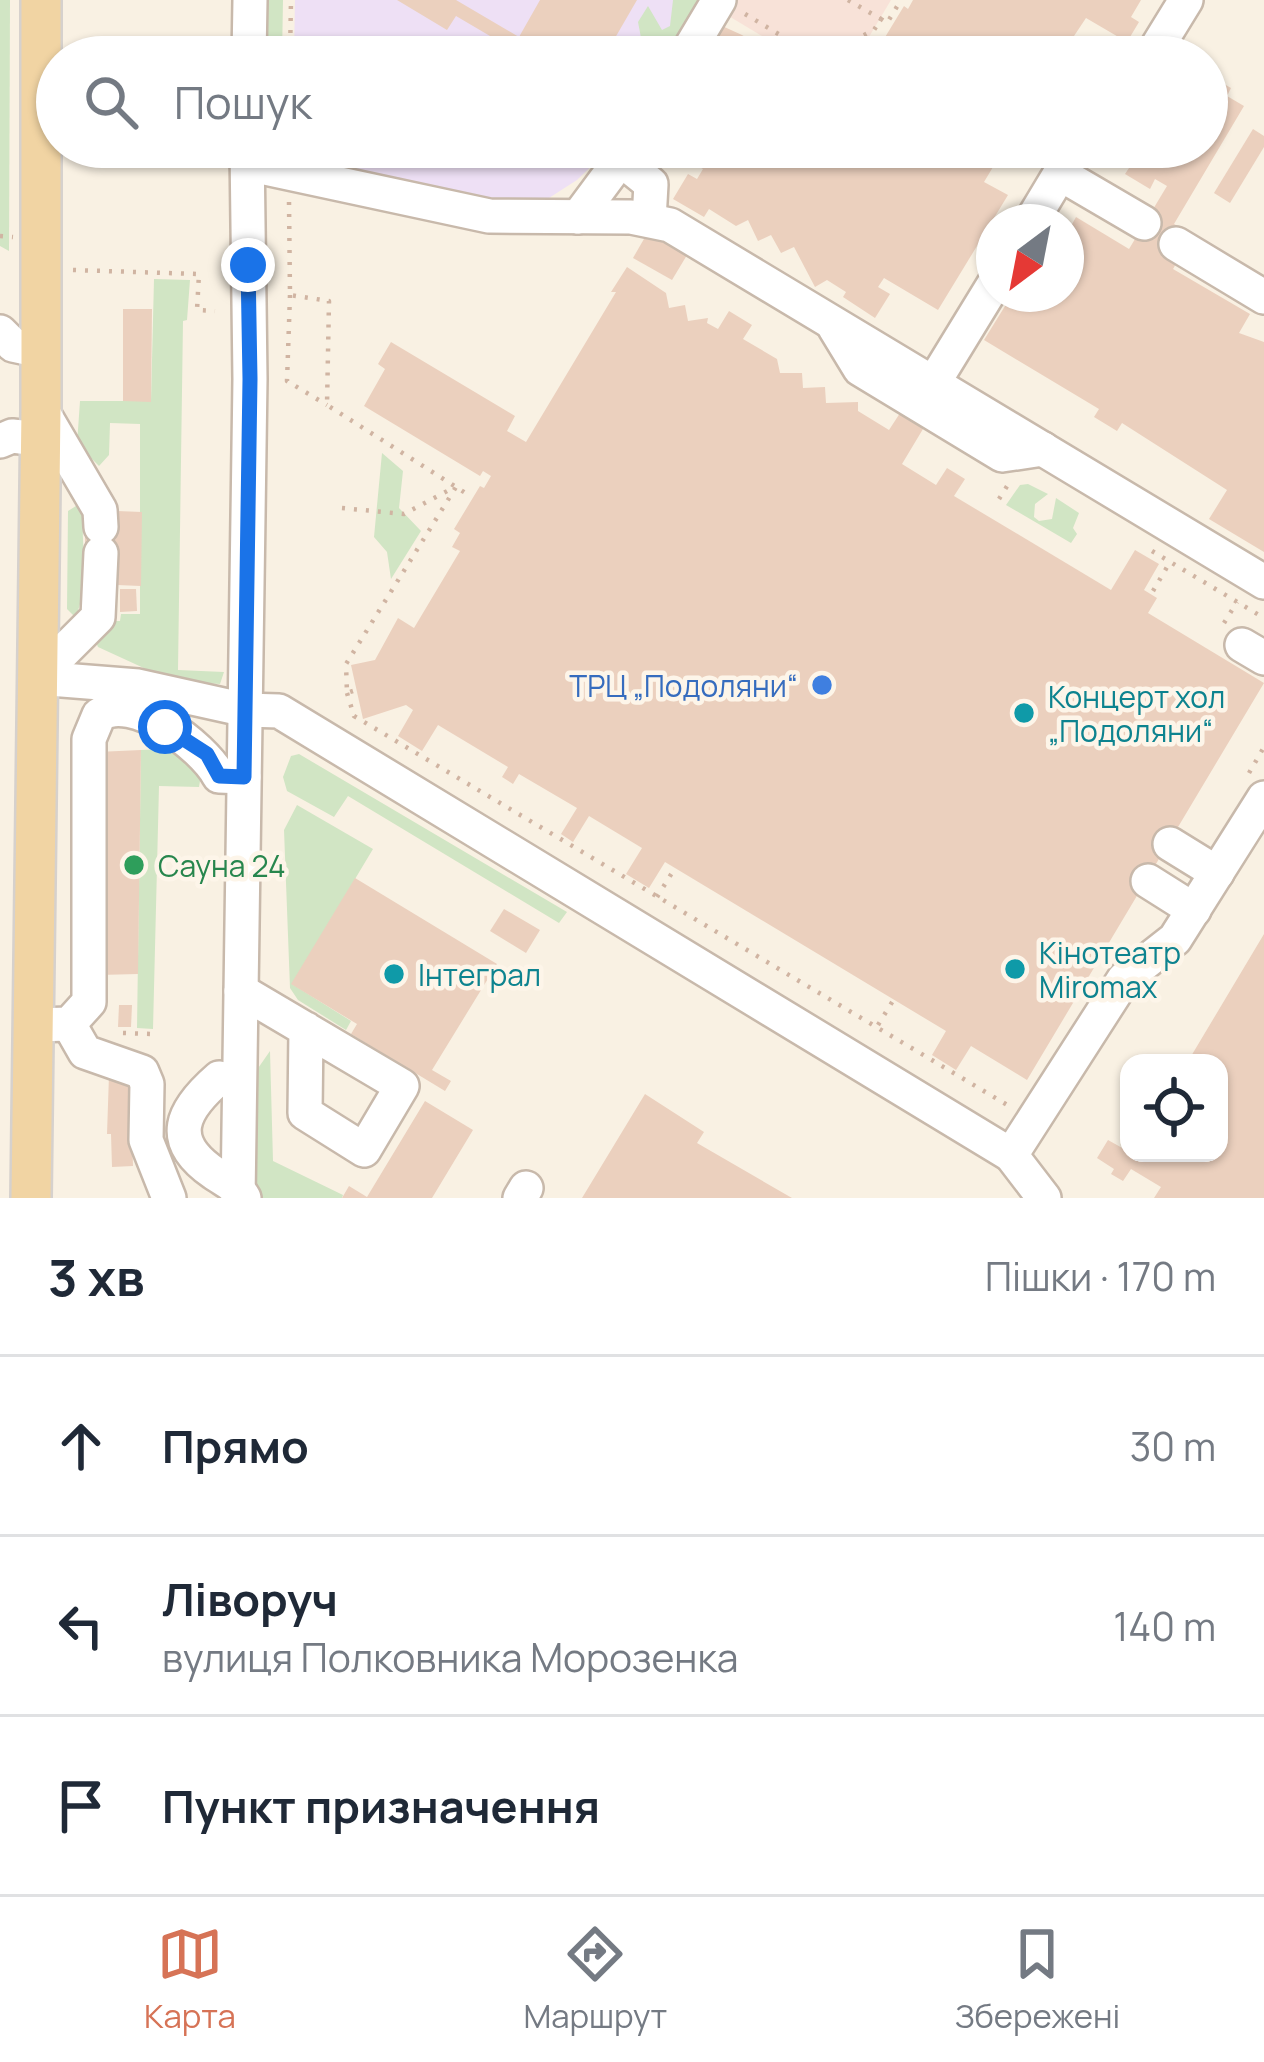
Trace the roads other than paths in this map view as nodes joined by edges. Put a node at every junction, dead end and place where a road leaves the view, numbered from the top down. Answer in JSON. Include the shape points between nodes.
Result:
{"nodes":[{"id":1,"x":41,"y":0,"type":"edge"},
{"id":2,"x":250,"y":0,"type":"edge"},
{"id":3,"x":1186,"y":0,"type":"edge"},
{"id":4,"x":729,"y":6,"type":"edge"},
{"id":5,"x":41,"y":36,"type":"edge"},
{"id":6,"x":249,"y":36,"type":"edge"},
{"id":7,"x":704,"y":36,"type":"edge"},
{"id":8,"x":1164,"y":36,"type":"edge"},
{"id":9,"x":41,"y":168,"type":"edge"},
{"id":10,"x":247,"y":168,"type":"edge"},
{"id":11,"x":275,"y":168,"type":"edge"},
{"id":12,"x":614,"y":168,"type":"edge"},
{"id":13,"x":638,"y":168,"type":"edge"},
{"id":14,"x":1065,"y":168,"type":"edge"},
{"id":15,"x":1077,"y":168,"type":"edge"},
{"id":16,"x":1042,"y":204,"type":"edge"},
{"id":17,"x":578,"y":217,"type":"junction"},
{"id":18,"x":649,"y":220,"type":"junction"},
{"id":19,"x":1144,"y":224,"type":"dead end"},
{"id":20,"x":1176,"y":244,"type":"dead end"},
{"id":21,"x":1264,"y":297,"type":"edge"},
{"id":22,"x":977,"y":312,"type":"edge"},
{"id":23,"x":831,"y":322,"type":"junction"},
{"id":24,"x":0,"y":332,"type":"edge"},
{"id":25,"x":41,"y":351,"type":"junction"},
{"id":26,"x":934,"y":382,"type":"junction"},
{"id":27,"x":27,"y":429,"type":"edge"},
{"id":28,"x":1032,"y":462,"type":"junction"},
{"id":29,"x":1250,"y":592,"type":"edge"},
{"id":30,"x":37,"y":678,"type":"junction"},
{"id":31,"x":246,"y":710,"type":"junction"},
{"id":32,"x":244,"y":777,"type":"junction"},
{"id":33,"x":1264,"y":798,"type":"edge"},
{"id":34,"x":1170,"y":844,"type":"dead end"},
{"id":35,"x":1217,"y":873,"type":"junction"},
{"id":36,"x":1148,"y":881,"type":"dead end"},
{"id":37,"x":1194,"y":910,"type":"junction"},
{"id":38,"x":242,"y":991,"type":"junction"},
{"id":39,"x":52,"y":1025,"type":"junction"},
{"id":40,"x":306,"y":1029,"type":"dead end"},
{"id":41,"x":219,"y":1078,"type":"dead end"},
{"id":42,"x":1011,"y":1155,"type":"junction"},
{"id":43,"x":241,"y":1195,"type":"edge"},
{"id":44,"x":31,"y":1198,"type":"edge"},
{"id":45,"x":169,"y":1198,"type":"edge"},
{"id":46,"x":1044,"y":1198,"type":"edge"}],
"edges":[{"from":1,"to":5,"type":"main road"},
{"from":2,"to":6,"type":"street"},
{"from":3,"to":8,"type":"street"},
{"from":4,"to":7,"type":"street"},
{"from":9,"to":25,"type":"main road"},
{"from":10,"to":31,"type":"street"},
{"from":11,"to":17,"type":"street","via":[[489,217]]},
{"from":12,"to":17,"type":"street"},
{"from":13,"to":18,"type":"street","via":[[651,184]]},
{"from":14,"to":16,"type":"street"},
{"from":15,"to":19,"type":"street"},
{"from":17,"to":18,"type":"street"},
{"from":18,"to":23,"type":"street"},
{"from":20,"to":21,"type":"street"},
{"from":22,"to":26,"type":"street"},
{"from":23,"to":26,"type":"street"},
{"from":23,"to":28,"type":"street","via":[[860,369],[1002,454]]},
{"from":24,"to":25,"type":"street","via":[[13,345]]},
{"from":25,"to":27,"type":"main road"},
{"from":26,"to":28,"type":"street"},
{"from":27,"to":30,"type":"main road"},
{"from":27,"to":30,"type":"street","via":[[100,510],[98,617]]},
{"from":28,"to":29,"type":"street"},
{"from":30,"to":31,"type":"street","via":[[138,686]]},
{"from":30,"to":39,"type":"main road"},
{"from":31,"to":32,"type":"street"},
{"from":31,"to":42,"type":"street","via":[[279,711]]},
{"from":32,"to":38,"type":"street"},
{"from":32,"to":39,"type":"street","via":[[219,776],[207,754],[119,707],[91,726],[89,1002]]},
{"from":33,"to":35,"type":"street"},
{"from":34,"to":35,"type":"street"},
{"from":35,"to":37,"type":"street"},
{"from":36,"to":37,"type":"street"},
{"from":37,"to":42,"type":"street","via":[[1175,938],[1124,979]]},
{"from":38,"to":40,"type":"street"},
{"from":38,"to":43,"type":"street"},
{"from":39,"to":44,"type":"main road"},
{"from":39,"to":45,"type":"street","via":[[85,1052],[142,1072],[146,1140]]},
{"from":41,"to":43,"type":"street","via":[[193,1101],[184,1144]]},
{"from":42,"to":46,"type":"street"}]}
